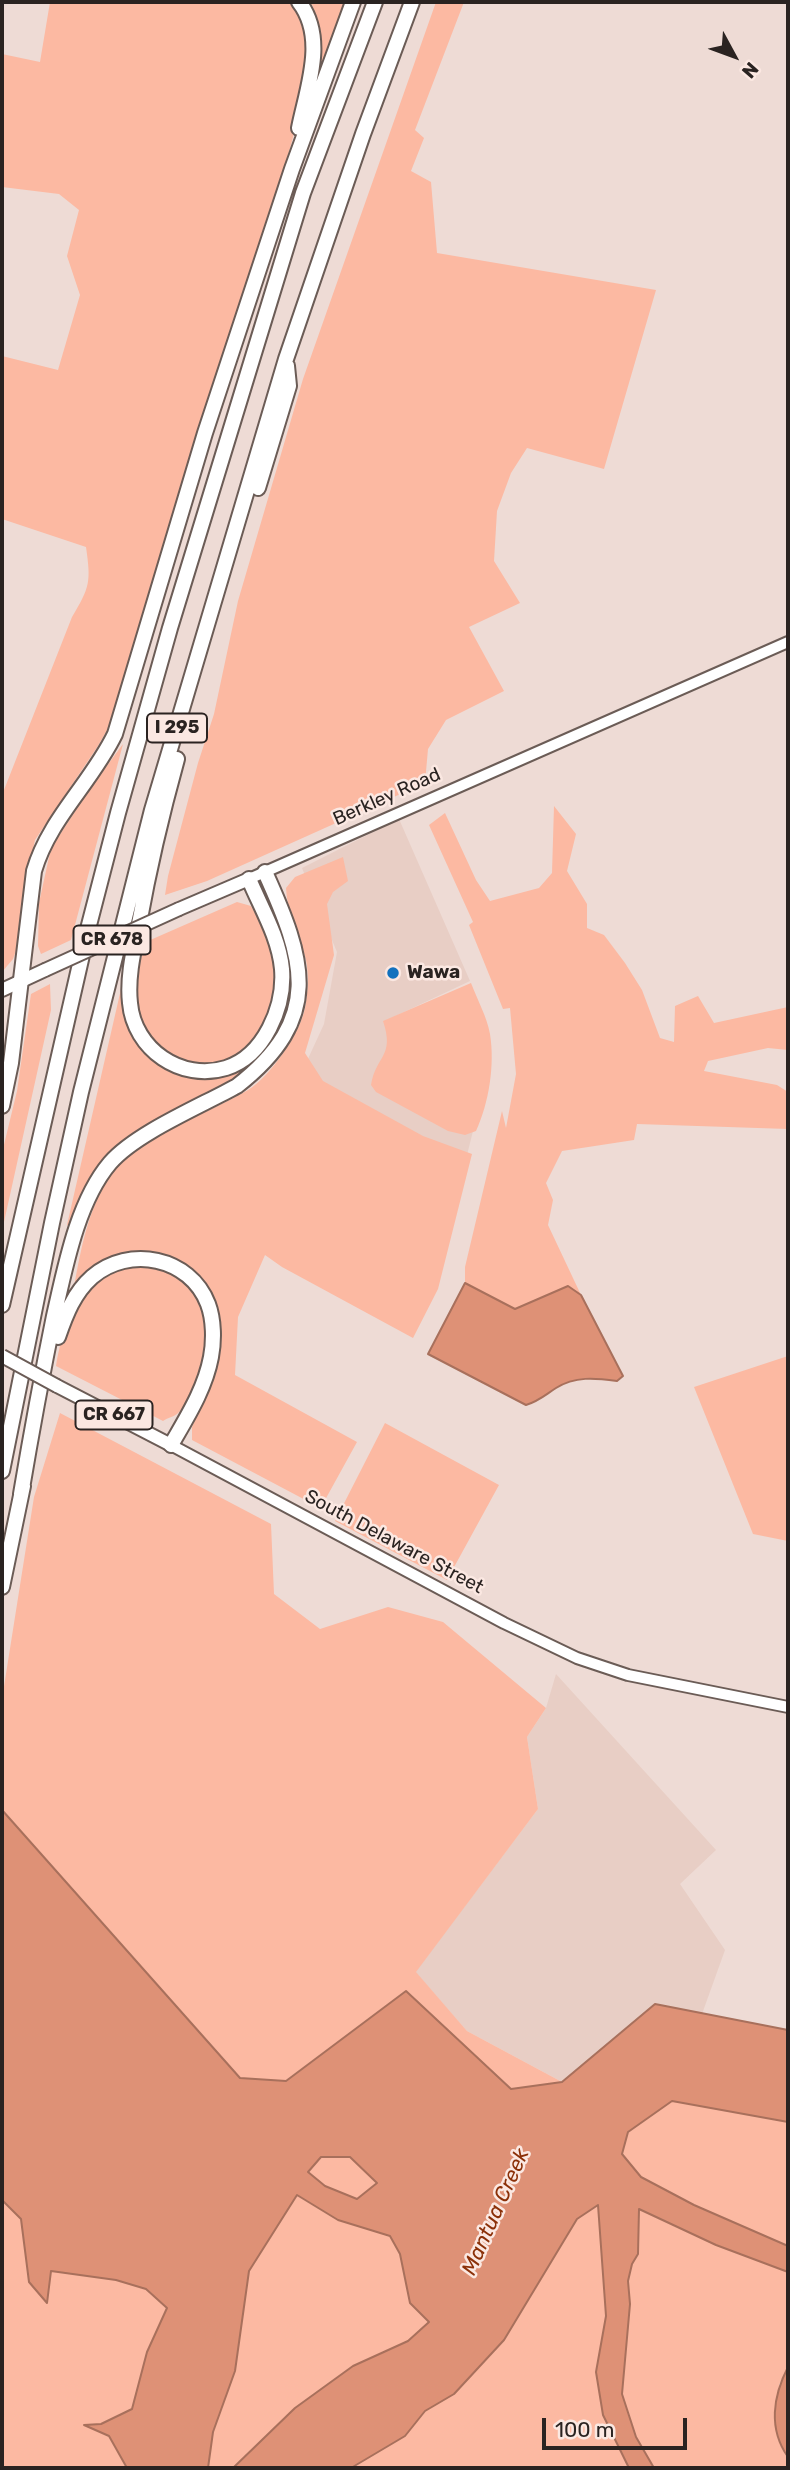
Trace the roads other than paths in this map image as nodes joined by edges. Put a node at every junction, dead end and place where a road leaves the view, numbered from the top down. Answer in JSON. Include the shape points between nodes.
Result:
{"nodes":[{"id":1,"x":299,"y":2,"type":"edge"},
{"id":2,"x":353,"y":2,"type":"edge"},
{"id":3,"x":374,"y":2,"type":"edge"},
{"id":4,"x":412,"y":2,"type":"edge"},
{"id":5,"x":292,"y":169,"type":"junction"},
{"id":6,"x":286,"y":359,"type":"junction"},
{"id":7,"x":788,"y":642,"type":"edge"},
{"id":8,"x":265,"y":872,"type":"junction"},
{"id":9,"x":249,"y":879,"type":"junction"},
{"id":10,"x":20,"y":982,"type":"junction"},
{"id":11,"x":2,"y":990,"type":"edge"},
{"id":12,"x":2,"y":1106,"type":"edge"},
{"id":13,"x":2,"y":1305,"type":"edge"},
{"id":14,"x":2,"y":1356,"type":"edge"},
{"id":15,"x":171,"y":1445,"type":"junction"},
{"id":16,"x":2,"y":1471,"type":"edge"},
{"id":17,"x":21,"y":1494,"type":"junction"},
{"id":18,"x":2,"y":1587,"type":"edge"},
{"id":19,"x":788,"y":1707,"type":"edge"}],
"edges":[{"from":1,"to":5,"type":"highway","via":[[307,12],[314,41]]},
{"from":2,"to":5,"type":"highway"},
{"from":3,"to":13,"type":"highway","number":"I 295","via":[[303,193],[170,628],[85,942]]},
{"from":4,"to":6,"type":"highway","number":"I 295"},
{"from":5,"to":10,"type":"highway","via":[[205,433],[115,734],[40,852]]},
{"from":6,"to":9,"type":"highway","via":[[289,386],[174,770],[135,944],[130,1002],[136,1030],[156,1054],[176,1066],[212,1071],[239,1062],[262,1041],[277,1010],[280,953]]},
{"from":6,"to":16,"type":"highway","number":"I 295","via":[[126,908],[52,1223]]},
{"from":7,"to":8,"type":"main road","name":"Berkley Road","number":"CR 678"},
{"from":8,"to":9,"type":"main road","name":"Berkley Road","number":"CR 678"},
{"from":8,"to":17,"type":"highway","via":[[300,971],[293,1016],[271,1055],[253,1074],[127,1147],[98,1181],[66,1265]]},
{"from":9,"to":10,"type":"main road","name":"Berkley Road","number":"CR 678","bridge":true},
{"from":10,"to":11,"type":"main road","name":"Berkley Road","number":"CR 678"},
{"from":10,"to":12,"type":"highway"},
{"from":14,"to":15,"type":"main road","name":"South Delaware Street","number":"CR 667","bridge":true},
{"from":15,"to":17,"type":"highway","via":[[207,1373],[212,1341],[209,1306],[191,1279],[167,1263],[150,1258],[111,1264],[92,1276],[67,1310]]},
{"from":15,"to":19,"type":"main road","name":"South Delaware Street","number":"CR 667","via":[[576,1658],[628,1675]]},
{"from":17,"to":18,"type":"highway"}]}
